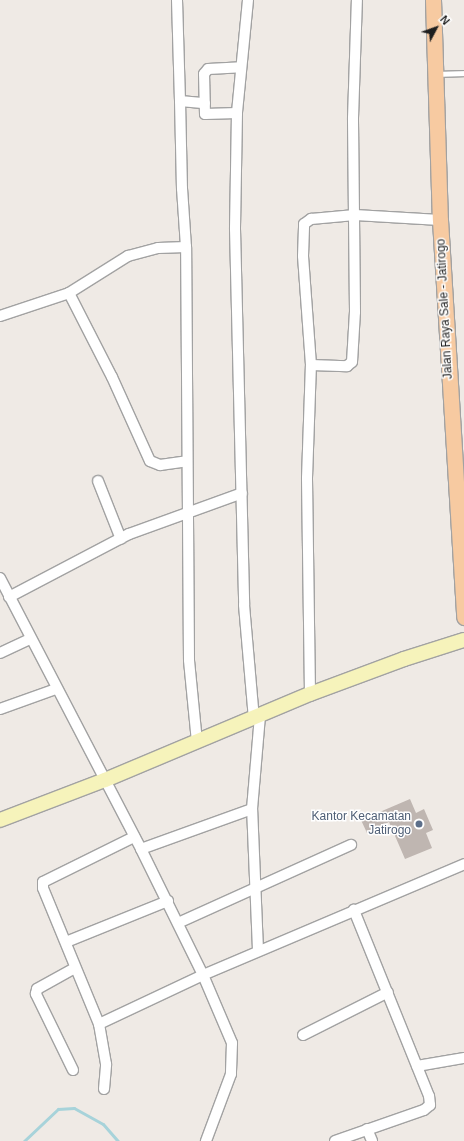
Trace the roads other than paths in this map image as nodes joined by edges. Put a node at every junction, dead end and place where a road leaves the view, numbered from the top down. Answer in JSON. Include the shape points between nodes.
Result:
{"nodes":[{"id":1,"x":177,"y":0,"type":"edge"},
{"id":2,"x":248,"y":0,"type":"edge"},
{"id":3,"x":357,"y":0,"type":"edge"},
{"id":4,"x":433,"y":0,"type":"edge"},
{"id":5,"x":241,"y":67,"type":"junction"},
{"id":6,"x":464,"y":72,"type":"edge"},
{"id":7,"x":436,"y":74,"type":"junction"},
{"id":8,"x":180,"y":101,"type":"junction"},
{"id":9,"x":205,"y":103,"type":"junction"},
{"id":10,"x":236,"y":114,"type":"junction"},
{"id":11,"x":355,"y":215,"type":"junction"},
{"id":12,"x":440,"y":220,"type":"junction"},
{"id":13,"x":186,"y":247,"type":"junction"},
{"id":14,"x":69,"y":293,"type":"junction"},
{"id":15,"x":0,"y":316,"type":"edge"},
{"id":16,"x":311,"y":365,"type":"junction"},
{"id":17,"x":187,"y":461,"type":"junction"},
{"id":18,"x":98,"y":481,"type":"dead end"},
{"id":19,"x":242,"y":493,"type":"junction"},
{"id":20,"x":188,"y":511,"type":"junction"},
{"id":21,"x":121,"y":539,"type":"junction"},
{"id":22,"x":0,"y":578,"type":"edge"},
{"id":23,"x":9,"y":597,"type":"junction"},
{"id":24,"x":464,"y":618,"type":"edge"},
{"id":25,"x":30,"y":639,"type":"junction"},
{"id":26,"x":464,"y":640,"type":"edge"},
{"id":27,"x":0,"y":652,"type":"edge"},
{"id":28,"x":56,"y":689,"type":"junction"},
{"id":29,"x":310,"y":694,"type":"junction"},
{"id":30,"x":0,"y":709,"type":"edge"},
{"id":31,"x":257,"y":718,"type":"junction"},
{"id":32,"x":197,"y":742,"type":"junction"},
{"id":33,"x":104,"y":780,"type":"junction"},
{"id":34,"x":252,"y":809,"type":"junction"},
{"id":35,"x":0,"y":820,"type":"edge"},
{"id":36,"x":134,"y":837,"type":"junction"},
{"id":37,"x":351,"y":845,"type":"dead end"},
{"id":38,"x":141,"y":849,"type":"junction"},
{"id":39,"x":464,"y":864,"type":"edge"},
{"id":40,"x":254,"y":888,"type":"junction"},
{"id":41,"x":168,"y":901,"type":"junction"},
{"id":42,"x":354,"y":910,"type":"junction"},
{"id":43,"x":178,"y":923,"type":"junction"},
{"id":44,"x":66,"y":942,"type":"junction"},
{"id":45,"x":258,"y":950,"type":"junction"},
{"id":46,"x":75,"y":968,"type":"junction"},
{"id":47,"x":203,"y":975,"type":"junction"},
{"id":48,"x":388,"y":992,"type":"junction"},
{"id":49,"x":99,"y":1024,"type":"junction"},
{"id":50,"x":303,"y":1035,"type":"dead end"},
{"id":51,"x":464,"y":1058,"type":"edge"},
{"id":52,"x":418,"y":1066,"type":"junction"},
{"id":53,"x":73,"y":1070,"type":"dead end"},
{"id":54,"x":104,"y":1089,"type":"dead end"},
{"id":55,"x":367,"y":1129,"type":"junction"},
{"id":56,"x":206,"y":1141,"type":"edge"},
{"id":57,"x":335,"y":1141,"type":"edge"},
{"id":58,"x":372,"y":1141,"type":"edge"}],
"edges":[{"from":1,"to":8,"type":"street"},
{"from":2,"to":5,"type":"street"},
{"from":3,"to":11,"type":"street","via":[[353,118]]},
{"from":4,"to":7,"type":"main road","name":"Jalan Raya Sale - Jatirogo"},
{"from":5,"to":9,"type":"street","via":[[206,70]]},
{"from":5,"to":10,"type":"street"},
{"from":6,"to":7,"type":"lane"},
{"from":7,"to":12,"type":"main road","name":"Jalan Raya Sale - Jatirogo"},
{"from":8,"to":9,"type":"street"},
{"from":8,"to":13,"type":"street"},
{"from":9,"to":10,"type":"street","via":[[205,114]]},
{"from":10,"to":19,"type":"street","via":[[235,229]]},
{"from":11,"to":12,"type":"street"},
{"from":11,"to":16,"type":"street","via":[[352,362],[347,366]]},
{"from":11,"to":16,"type":"street","via":[[311,220],[304,224],[303,256]]},
{"from":12,"to":24,"type":"main road","name":"Jalan Raya Sale - Jatirogo"},
{"from":13,"to":14,"type":"street","via":[[158,248],[128,256]]},
{"from":13,"to":17,"type":"street"},
{"from":14,"to":15,"type":"street"},
{"from":14,"to":17,"type":"street","via":[[112,377],[150,461],[160,465]]},
{"from":16,"to":29,"type":"street","via":[[307,478]]},
{"from":17,"to":20,"type":"street"},
{"from":18,"to":21,"type":"street"},
{"from":19,"to":20,"type":"street"},
{"from":19,"to":31,"type":"street","via":[[244,605]]},
{"from":20,"to":21,"type":"street"},
{"from":20,"to":32,"type":"street","via":[[189,660]]},
{"from":21,"to":23,"type":"street"},
{"from":22,"to":23,"type":"street"},
{"from":23,"to":25,"type":"street"},
{"from":25,"to":27,"type":"street"},
{"from":25,"to":28,"type":"street"},
{"from":26,"to":29,"type":"main road"},
{"from":28,"to":30,"type":"street"},
{"from":28,"to":33,"type":"street"},
{"from":29,"to":31,"type":"main road"},
{"from":31,"to":32,"type":"main road"},
{"from":31,"to":34,"type":"street"},
{"from":32,"to":33,"type":"main road"},
{"from":33,"to":35,"type":"main road"},
{"from":33,"to":36,"type":"street"},
{"from":34,"to":38,"type":"street"},
{"from":34,"to":40,"type":"street"},
{"from":36,"to":38,"type":"street"},
{"from":36,"to":44,"type":"street","via":[[43,882],[43,888]]},
{"from":37,"to":40,"type":"street"},
{"from":38,"to":41,"type":"street"},
{"from":39,"to":42,"type":"street"},
{"from":40,"to":43,"type":"street"},
{"from":40,"to":45,"type":"street"},
{"from":41,"to":43,"type":"street"},
{"from":41,"to":44,"type":"street"},
{"from":42,"to":45,"type":"street"},
{"from":42,"to":48,"type":"street"},
{"from":43,"to":47,"type":"street"},
{"from":44,"to":46,"type":"street"},
{"from":45,"to":47,"type":"street"},
{"from":46,"to":49,"type":"street"},
{"from":46,"to":53,"type":"street","via":[[37,989],[36,994]]},
{"from":47,"to":49,"type":"street"},
{"from":47,"to":56,"type":"street","via":[[232,1043],[231,1074]]},
{"from":48,"to":50,"type":"street"},
{"from":48,"to":52,"type":"street"},
{"from":49,"to":54,"type":"street","via":[[106,1064]]},
{"from":51,"to":52,"type":"street"},
{"from":52,"to":55,"type":"street","via":[[430,1096],[430,1106]]},
{"from":55,"to":57,"type":"street"},
{"from":55,"to":58,"type":"street"}]}
